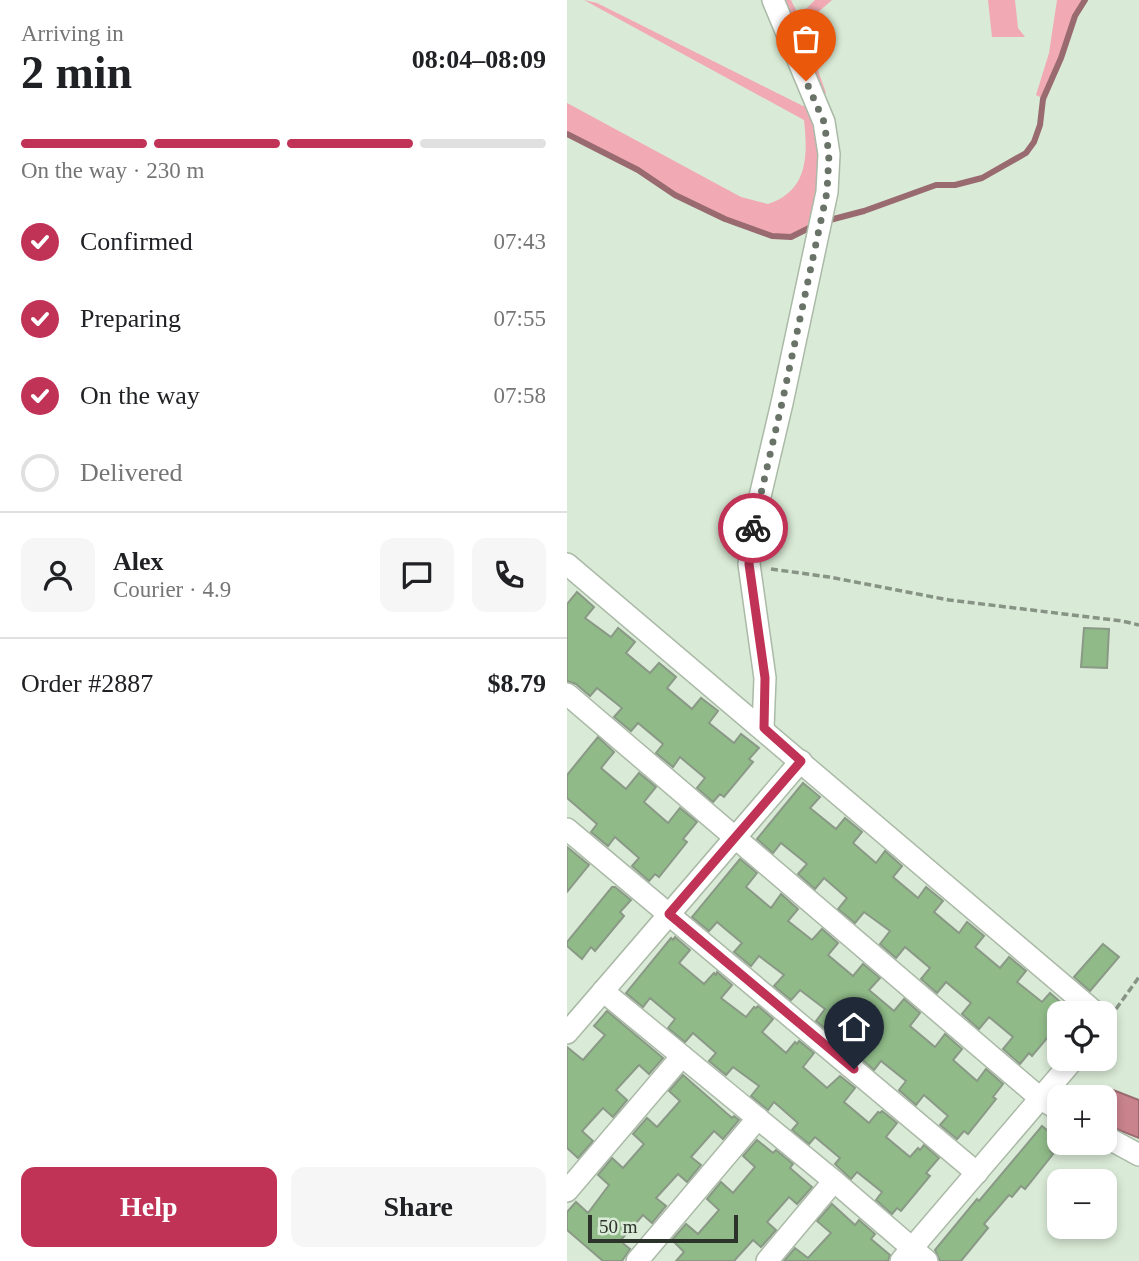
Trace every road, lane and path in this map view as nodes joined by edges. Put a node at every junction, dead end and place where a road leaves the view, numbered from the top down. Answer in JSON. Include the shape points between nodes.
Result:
{"nodes":[{"id":1,"x":773,"y":0,"type":"edge"},
{"id":2,"x":567,"y":564,"type":"edge"},
{"id":3,"x":749,"y":564,"type":"junction"},
{"id":4,"x":1139,"y":625,"type":"edge"},
{"id":5,"x":567,"y":694,"type":"edge"},
{"id":6,"x":764,"y":728,"type":"junction"},
{"id":7,"x":801,"y":761,"type":"junction"},
{"id":8,"x":567,"y":829,"type":"edge"},
{"id":9,"x":735,"y":837,"type":"junction"},
{"id":10,"x":669,"y":914,"type":"junction"},
{"id":11,"x":1139,"y":977,"type":"edge"},
{"id":12,"x":603,"y":990,"type":"junction"},
{"id":13,"x":1081,"y":1001,"type":"edge"},
{"id":14,"x":1117,"y":1003,"type":"edge"},
{"id":15,"x":567,"y":1033,"type":"edge"},
{"id":16,"x":682,"y":1056,"type":"junction"},
{"id":17,"x":1064,"y":1071,"type":"edge"},
{"id":18,"x":1040,"y":1098,"type":"junction"},
{"id":19,"x":1047,"y":1102,"type":"edge"},
{"id":20,"x":758,"y":1118,"type":"junction"},
{"id":21,"x":1117,"y":1143,"type":"edge"},
{"id":22,"x":1139,"y":1155,"type":"edge"},
{"id":23,"x":977,"y":1173,"type":"junction"},
{"id":24,"x":834,"y":1181,"type":"junction"},
{"id":25,"x":567,"y":1191,"type":"edge"},
{"id":26,"x":913,"y":1257,"type":"edge"},
{"id":27,"x":637,"y":1261,"type":"edge"},
{"id":28,"x":767,"y":1261,"type":"edge"}],
"edges":[{"from":1,"to":3,"type":"street","via":[[824,122],[829,154],[827,192],[754,522]]},
{"from":2,"to":6,"type":"street"},
{"from":3,"to":4,"type":"path","via":[[949,600]]},
{"from":3,"to":6,"type":"street","via":[[765,678]]},
{"from":5,"to":9,"type":"street"},
{"from":6,"to":7,"type":"street"},
{"from":7,"to":9,"type":"street"},
{"from":7,"to":13,"type":"street"},
{"from":8,"to":10,"type":"street"},
{"from":9,"to":10,"type":"street"},
{"from":9,"to":18,"type":"street"},
{"from":10,"to":12,"type":"street"},
{"from":10,"to":23,"type":"street"},
{"from":11,"to":14,"type":"path"},
{"from":12,"to":15,"type":"street"},
{"from":12,"to":16,"type":"street"},
{"from":16,"to":20,"type":"street"},
{"from":16,"to":25,"type":"street"},
{"from":17,"to":18,"type":"street"},
{"from":18,"to":19,"type":"street"},
{"from":18,"to":23,"type":"street"},
{"from":20,"to":24,"type":"street"},
{"from":20,"to":27,"type":"street"},
{"from":21,"to":22,"type":"street"},
{"from":23,"to":26,"type":"street"},
{"from":24,"to":26,"type":"street"},
{"from":24,"to":28,"type":"street"}]}
